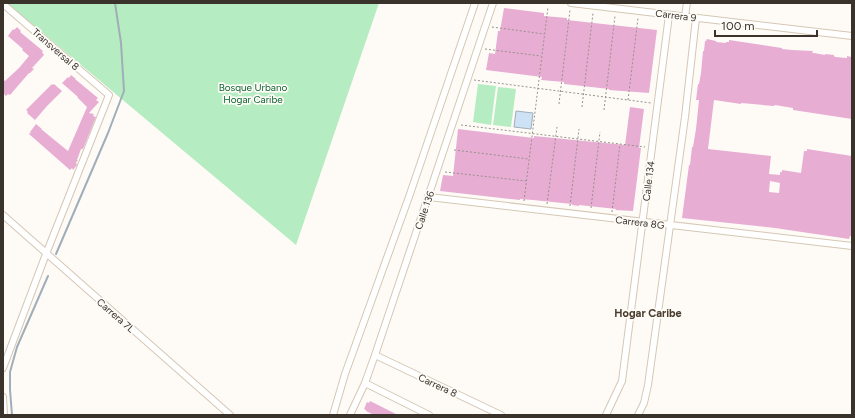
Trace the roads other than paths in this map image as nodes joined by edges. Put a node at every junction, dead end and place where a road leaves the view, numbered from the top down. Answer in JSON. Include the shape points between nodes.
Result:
{"nodes":[{"id":1,"x":475,"y":3,"type":"edge"},
{"id":2,"x":493,"y":3,"type":"edge"},
{"id":3,"x":687,"y":3,"type":"edge"},
{"id":4,"x":3,"y":4,"type":"edge"},
{"id":5,"x":570,"y":6,"type":"edge"},
{"id":6,"x":669,"y":15,"type":"junction"},
{"id":7,"x":685,"y":16,"type":"junction"},
{"id":8,"x":696,"y":18,"type":"junction"},
{"id":9,"x":852,"y":36,"type":"edge"},
{"id":10,"x":429,"y":196,"type":"junction"},
{"id":11,"x":3,"y":215,"type":"edge"},
{"id":12,"x":643,"y":222,"type":"junction"},
{"id":13,"x":670,"y":225,"type":"junction"},
{"id":14,"x":852,"y":246,"type":"edge"},
{"id":15,"x":46,"y":254,"type":"junction"},
{"id":16,"x":375,"y":355,"type":"junction"},
{"id":17,"x":3,"y":368,"type":"edge"},
{"id":18,"x":365,"y":383,"type":"junction"},
{"id":19,"x":3,"y":397,"type":"edge"},
{"id":20,"x":4,"y":414,"type":"edge"},
{"id":21,"x":230,"y":415,"type":"edge"},
{"id":22,"x":333,"y":415,"type":"edge"},
{"id":23,"x":350,"y":415,"type":"edge"},
{"id":24,"x":429,"y":415,"type":"edge"},
{"id":25,"x":501,"y":415,"type":"edge"},
{"id":26,"x":606,"y":415,"type":"edge"},
{"id":27,"x":638,"y":415,"type":"edge"}],
"edges":[{"from":1,"to":22,"type":"street","name":"Calle 136","via":[[345,374]]},
{"from":2,"to":10,"type":"street","name":"Calle 136"},
{"from":3,"to":7,"type":"street"},
{"from":4,"to":15,"type":"street","name":"Transversal 8","via":[[109,95]]},
{"from":5,"to":6,"type":"street","name":"Carrera 9"},
{"from":6,"to":7,"type":"street","name":"Carrera 9"},
{"from":6,"to":12,"type":"street","name":"Calle 134"},
{"from":7,"to":8,"type":"street","name":"Carrera 9"},
{"from":8,"to":9,"type":"street","name":"Carrera 9"},
{"from":8,"to":13,"type":"street"},
{"from":10,"to":12,"type":"street","name":"Carrera 8G"},
{"from":10,"to":16,"type":"street","name":"Calle 136"},
{"from":11,"to":15,"type":"street","name":"Carrera 7L"},
{"from":12,"to":13,"type":"street","name":"Carrera 8G"},
{"from":12,"to":26,"type":"street","name":"Calle 134","via":[[622,381]]},
{"from":13,"to":14,"type":"street","name":"Carrera 8G"},
{"from":13,"to":27,"type":"street","via":[[648,385]]},
{"from":15,"to":17,"type":"street"},
{"from":15,"to":21,"type":"street","name":"Carrera 7L"},
{"from":16,"to":18,"type":"street","name":"Calle 136"},
{"from":16,"to":25,"type":"street","name":"Carrera 8"},
{"from":18,"to":23,"type":"street","name":"Calle 136"},
{"from":18,"to":24,"type":"street"},
{"from":19,"to":20,"type":"street"}]}
